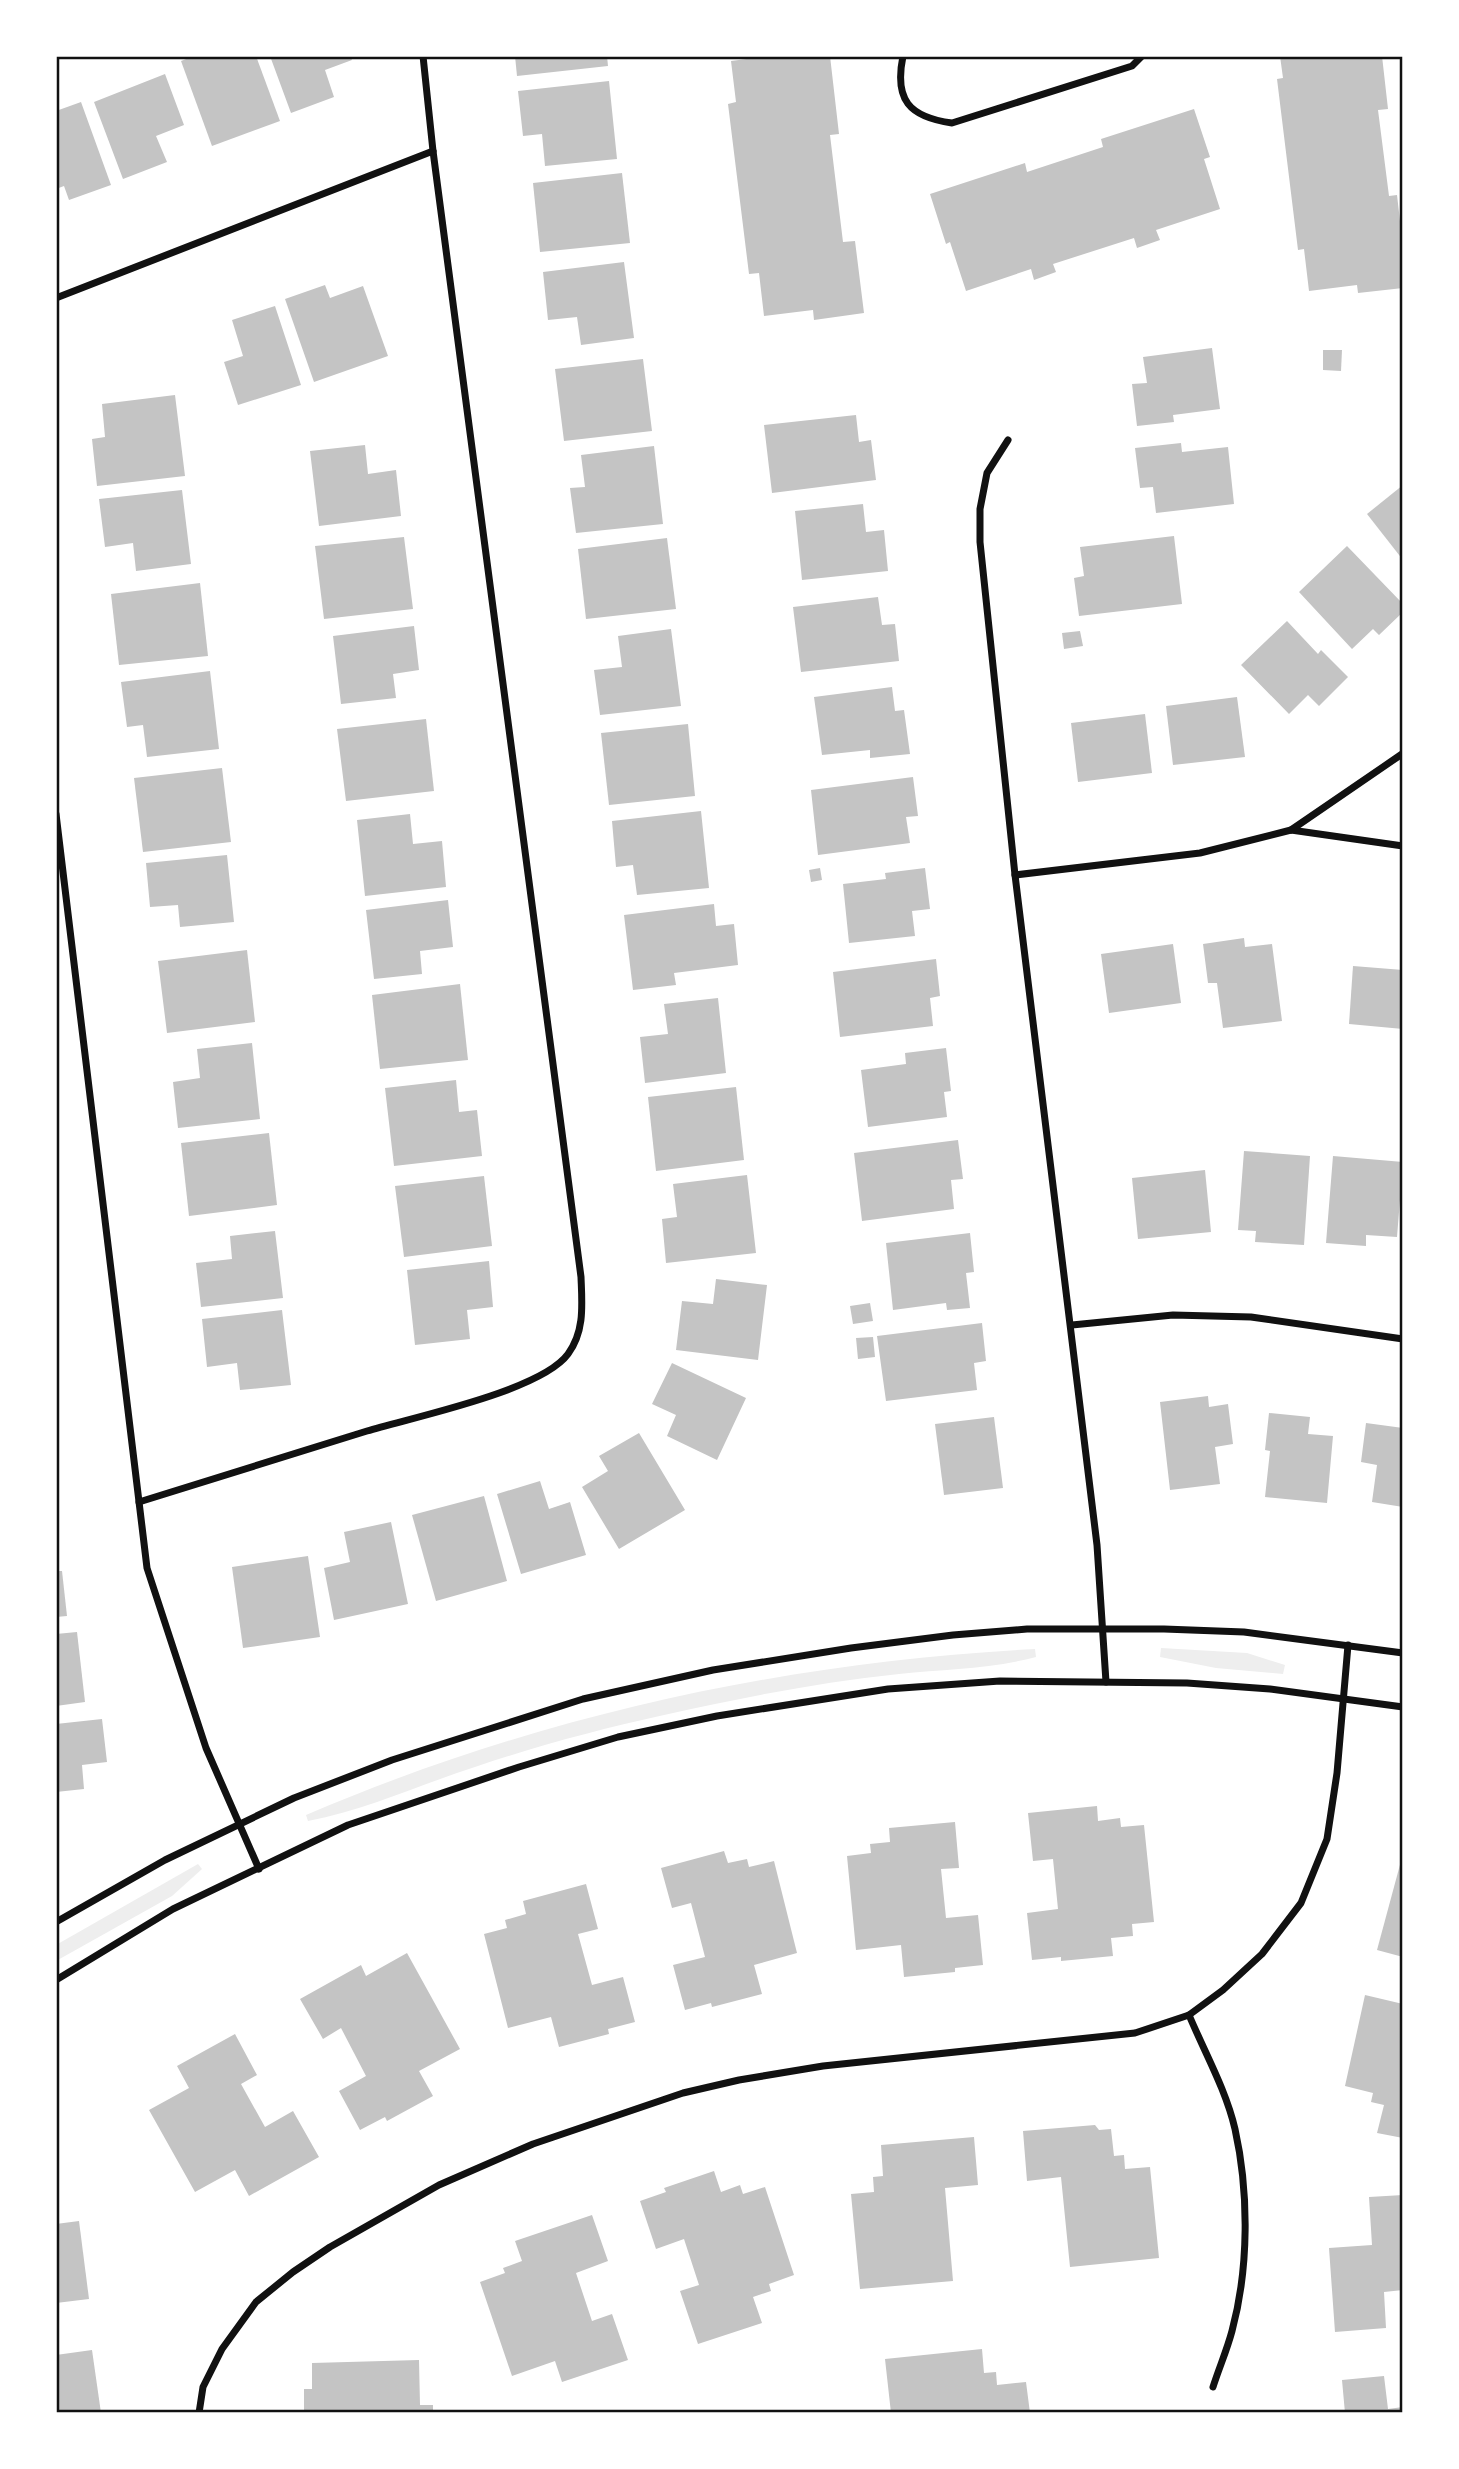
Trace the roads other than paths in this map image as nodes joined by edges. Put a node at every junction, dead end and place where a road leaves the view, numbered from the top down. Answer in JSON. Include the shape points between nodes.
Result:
{"nodes":[{"id":1,"x":424,"y":56,"type":"edge"},
{"id":2,"x":903,"y":56,"type":"edge"},
{"id":3,"x":1142,"y":56,"type":"edge"},
{"id":4,"x":433,"y":151,"type":"junction"},
{"id":5,"x":56,"y":298,"type":"edge"},
{"id":6,"x":1008,"y":440,"type":"dead end"},
{"id":7,"x":1402,"y":753,"type":"edge"},
{"id":8,"x":1403,"y":764,"type":"edge"},
{"id":9,"x":56,"y":814,"type":"edge"},
{"id":10,"x":1291,"y":830,"type":"junction"},
{"id":11,"x":1403,"y":846,"type":"edge"},
{"id":12,"x":1015,"y":876,"type":"junction"},
{"id":13,"x":1072,"y":1325,"type":"junction"},
{"id":14,"x":1403,"y":1339,"type":"edge"},
{"id":15,"x":139,"y":1502,"type":"junction"},
{"id":16,"x":1104,"y":1629,"type":"junction"},
{"id":17,"x":1348,"y":1645,"type":"junction"},
{"id":18,"x":1403,"y":1653,"type":"edge"},
{"id":19,"x":1106,"y":1682,"type":"junction"},
{"id":20,"x":1343,"y":1700,"type":"junction"},
{"id":21,"x":1403,"y":1707,"type":"edge"},
{"id":22,"x":239,"y":1825,"type":"junction"},
{"id":23,"x":259,"y":1868,"type":"junction"},
{"id":24,"x":56,"y":1922,"type":"edge"},
{"id":25,"x":56,"y":1980,"type":"edge"},
{"id":26,"x":1189,"y":2015,"type":"junction"},
{"id":27,"x":1213,"y":2387,"type":"dead end"},
{"id":28,"x":199,"y":2413,"type":"edge"}],
"edges":[{"from":1,"to":4,"type":"street"},
{"from":2,"to":3,"type":"street","via":[[899,74],[911,108],[927,119],[952,123],[1132,66]]},
{"from":4,"to":5,"type":"street"},
{"from":4,"to":15,"type":"street","via":[[583,1322],[568,1354],[541,1376],[502,1392]]},
{"from":6,"to":12,"type":"street","via":[[987,472],[980,542]]},
{"from":7,"to":8,"type":"street"},
{"from":7,"to":10,"type":"street"},
{"from":9,"to":15,"type":"street"},
{"from":10,"to":11,"type":"street"},
{"from":10,"to":12,"type":"street","via":[[1200,853]]},
{"from":12,"to":13,"type":"street"},
{"from":13,"to":14,"type":"street","via":[[1173,1315],[1251,1317]]},
{"from":13,"to":16,"type":"street"},
{"from":15,"to":22,"type":"street","via":[[147,1568],[162,1620],[206,1748]]},
{"from":16,"to":17,"type":"street","via":[[1244,1632]]},
{"from":16,"to":19,"type":"street"},
{"from":16,"to":22,"type":"street","via":[[1027,1629],[851,1648],[713,1670],[583,1699],[392,1760]]},
{"from":17,"to":18,"type":"street"},
{"from":17,"to":20,"type":"street"},
{"from":19,"to":20,"type":"street","via":[[1270,1689]]},
{"from":19,"to":23,"type":"street","via":[[1000,1681],[888,1689],[717,1716],[519,1767],[361,1821]]},
{"from":20,"to":21,"type":"street"},
{"from":20,"to":26,"type":"street","via":[[1327,1839],[1301,1903],[1262,1954]]},
{"from":22,"to":23,"type":"street"},
{"from":22,"to":24,"type":"street","via":[[165,1860]]},
{"from":23,"to":25,"type":"street","via":[[173,1909]]},
{"from":26,"to":27,"type":"street","via":[[1235,2127],[1245,2191],[1243,2261],[1235,2316]]},
{"from":26,"to":28,"type":"street","via":[[1135,2034],[823,2066],[739,2080],[683,2093],[533,2144],[439,2185],[293,2272],[256,2302],[222,2348],[203,2387]]}]}
